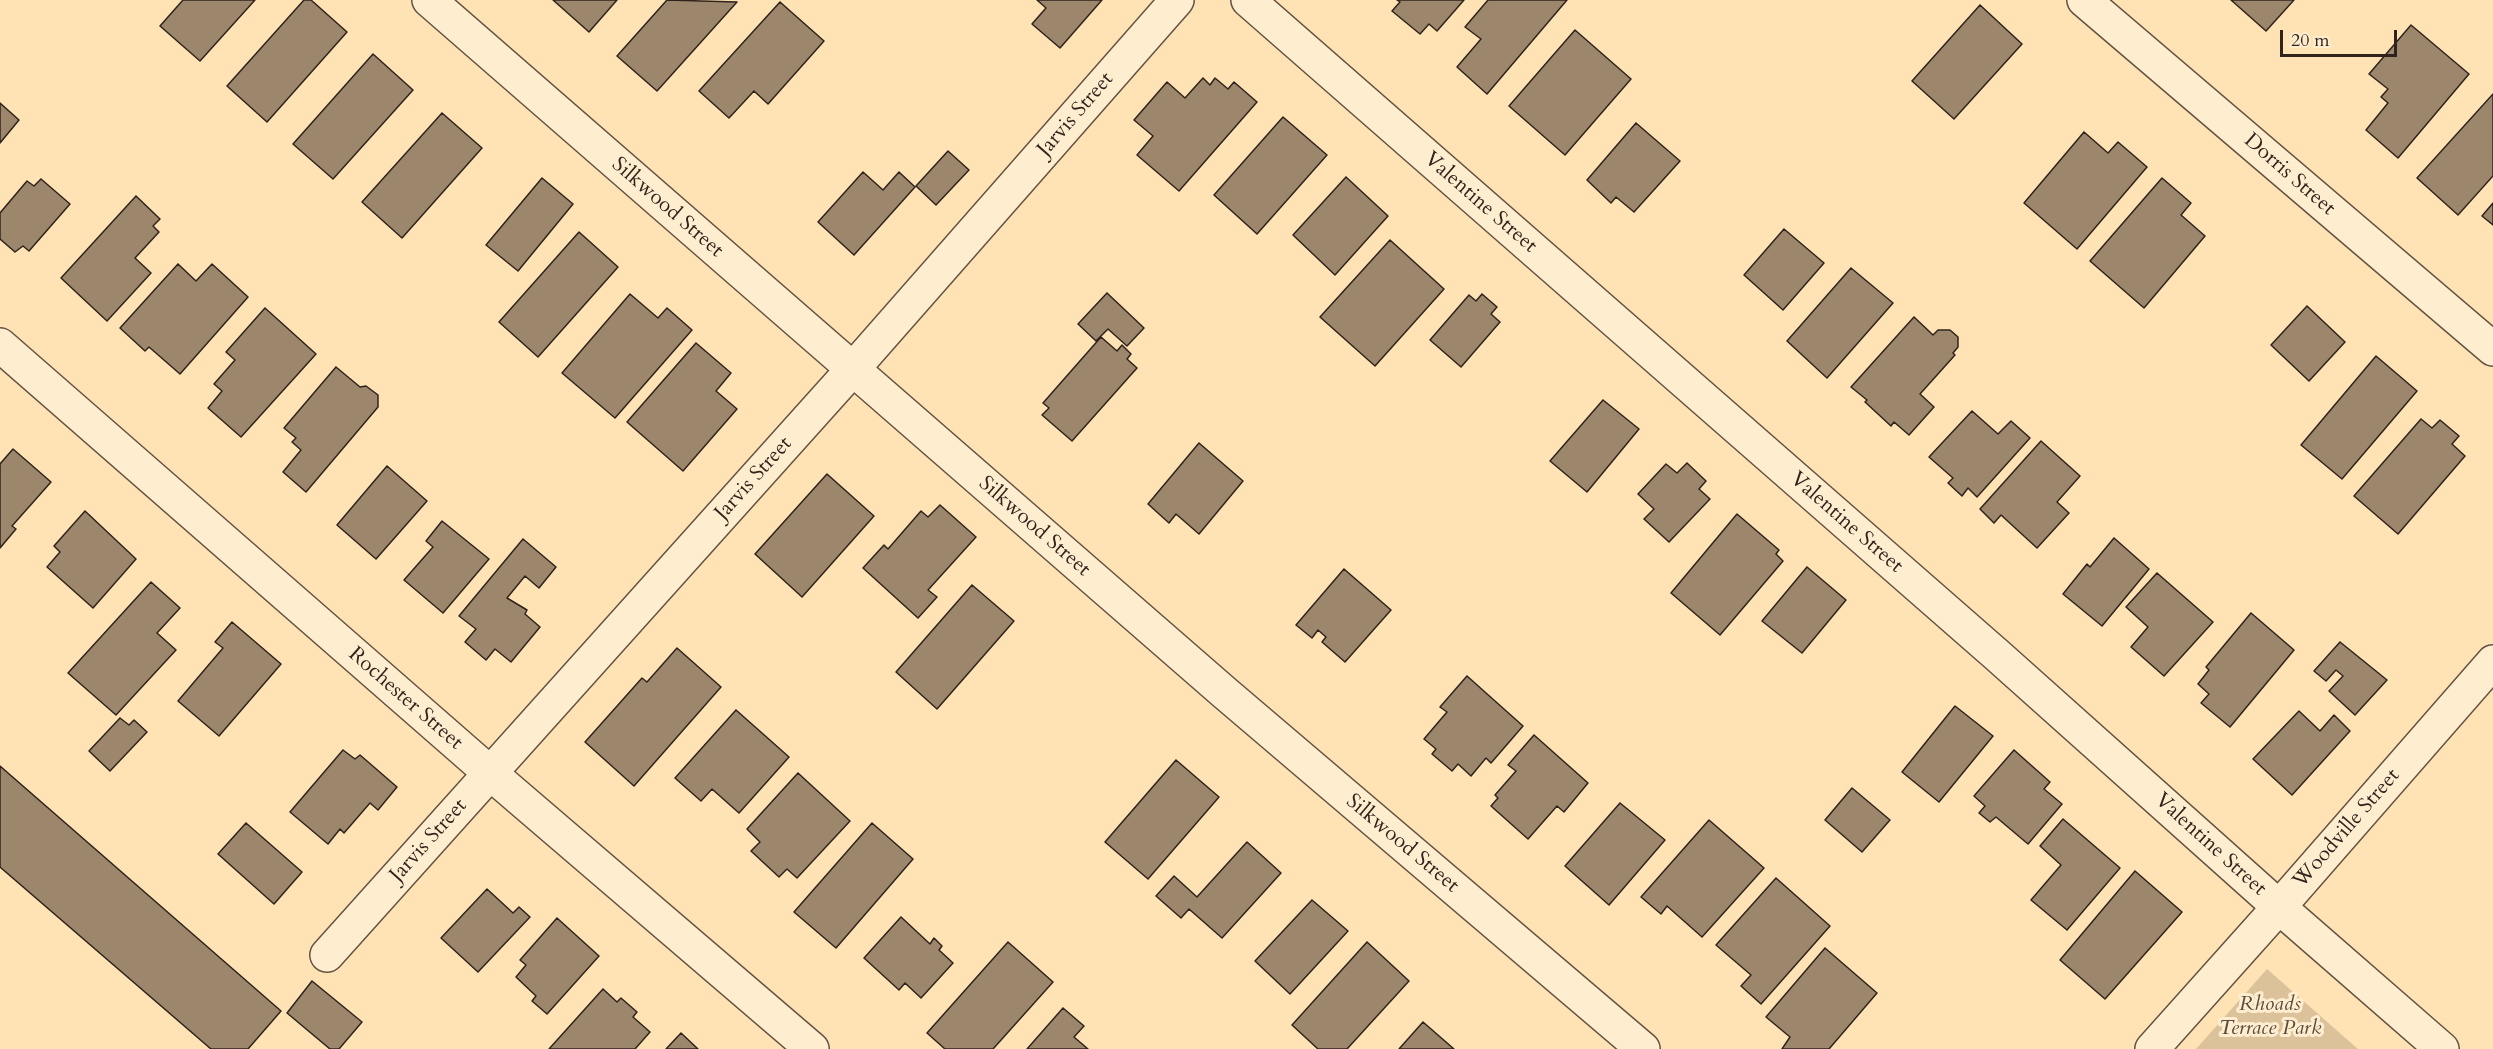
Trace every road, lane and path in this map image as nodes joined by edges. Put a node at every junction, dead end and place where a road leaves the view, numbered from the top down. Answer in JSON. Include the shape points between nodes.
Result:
{"nodes":[{"id":1,"x":429,"y":0,"type":"edge"},
{"id":2,"x":1177,"y":0,"type":"edge"},
{"id":3,"x":1248,"y":0,"type":"edge"},
{"id":4,"x":2084,"y":0,"type":"edge"},
{"id":5,"x":0,"y":345,"type":"edge"},
{"id":6,"x":2493,"y":349,"type":"edge"},
{"id":7,"x":852,"y":370,"type":"junction"},
{"id":8,"x":2493,"y":662,"type":"edge"},
{"id":9,"x":490,"y":773,"type":"junction"},
{"id":10,"x":2279,"y":907,"type":"junction"},
{"id":11,"x":327,"y":955,"type":"dead end"},
{"id":12,"x":812,"y":1049,"type":"edge"},
{"id":13,"x":1644,"y":1049,"type":"edge"},
{"id":14,"x":2152,"y":1049,"type":"edge"},
{"id":15,"x":2442,"y":1049,"type":"edge"}],
"edges":[{"from":1,"to":7,"type":"street","name":"Silkwood Street"},
{"from":2,"to":7,"type":"street","name":"Jarvis Street"},
{"from":3,"to":10,"type":"street","name":"Valentine Street"},
{"from":4,"to":6,"type":"street","name":"Dorris Street"},
{"from":5,"to":9,"type":"street","name":"Rochester Street"},
{"from":7,"to":9,"type":"street","name":"Jarvis Street"},
{"from":7,"to":13,"type":"street","name":"Silkwood Street"},
{"from":8,"to":10,"type":"street","name":"Woodville Street"},
{"from":9,"to":11,"type":"street","name":"Jarvis Street"},
{"from":9,"to":12,"type":"street","name":"Rochester Street"},
{"from":10,"to":14,"type":"street","name":"Woodville Street"},
{"from":10,"to":15,"type":"street","name":"Valentine Street"}]}
